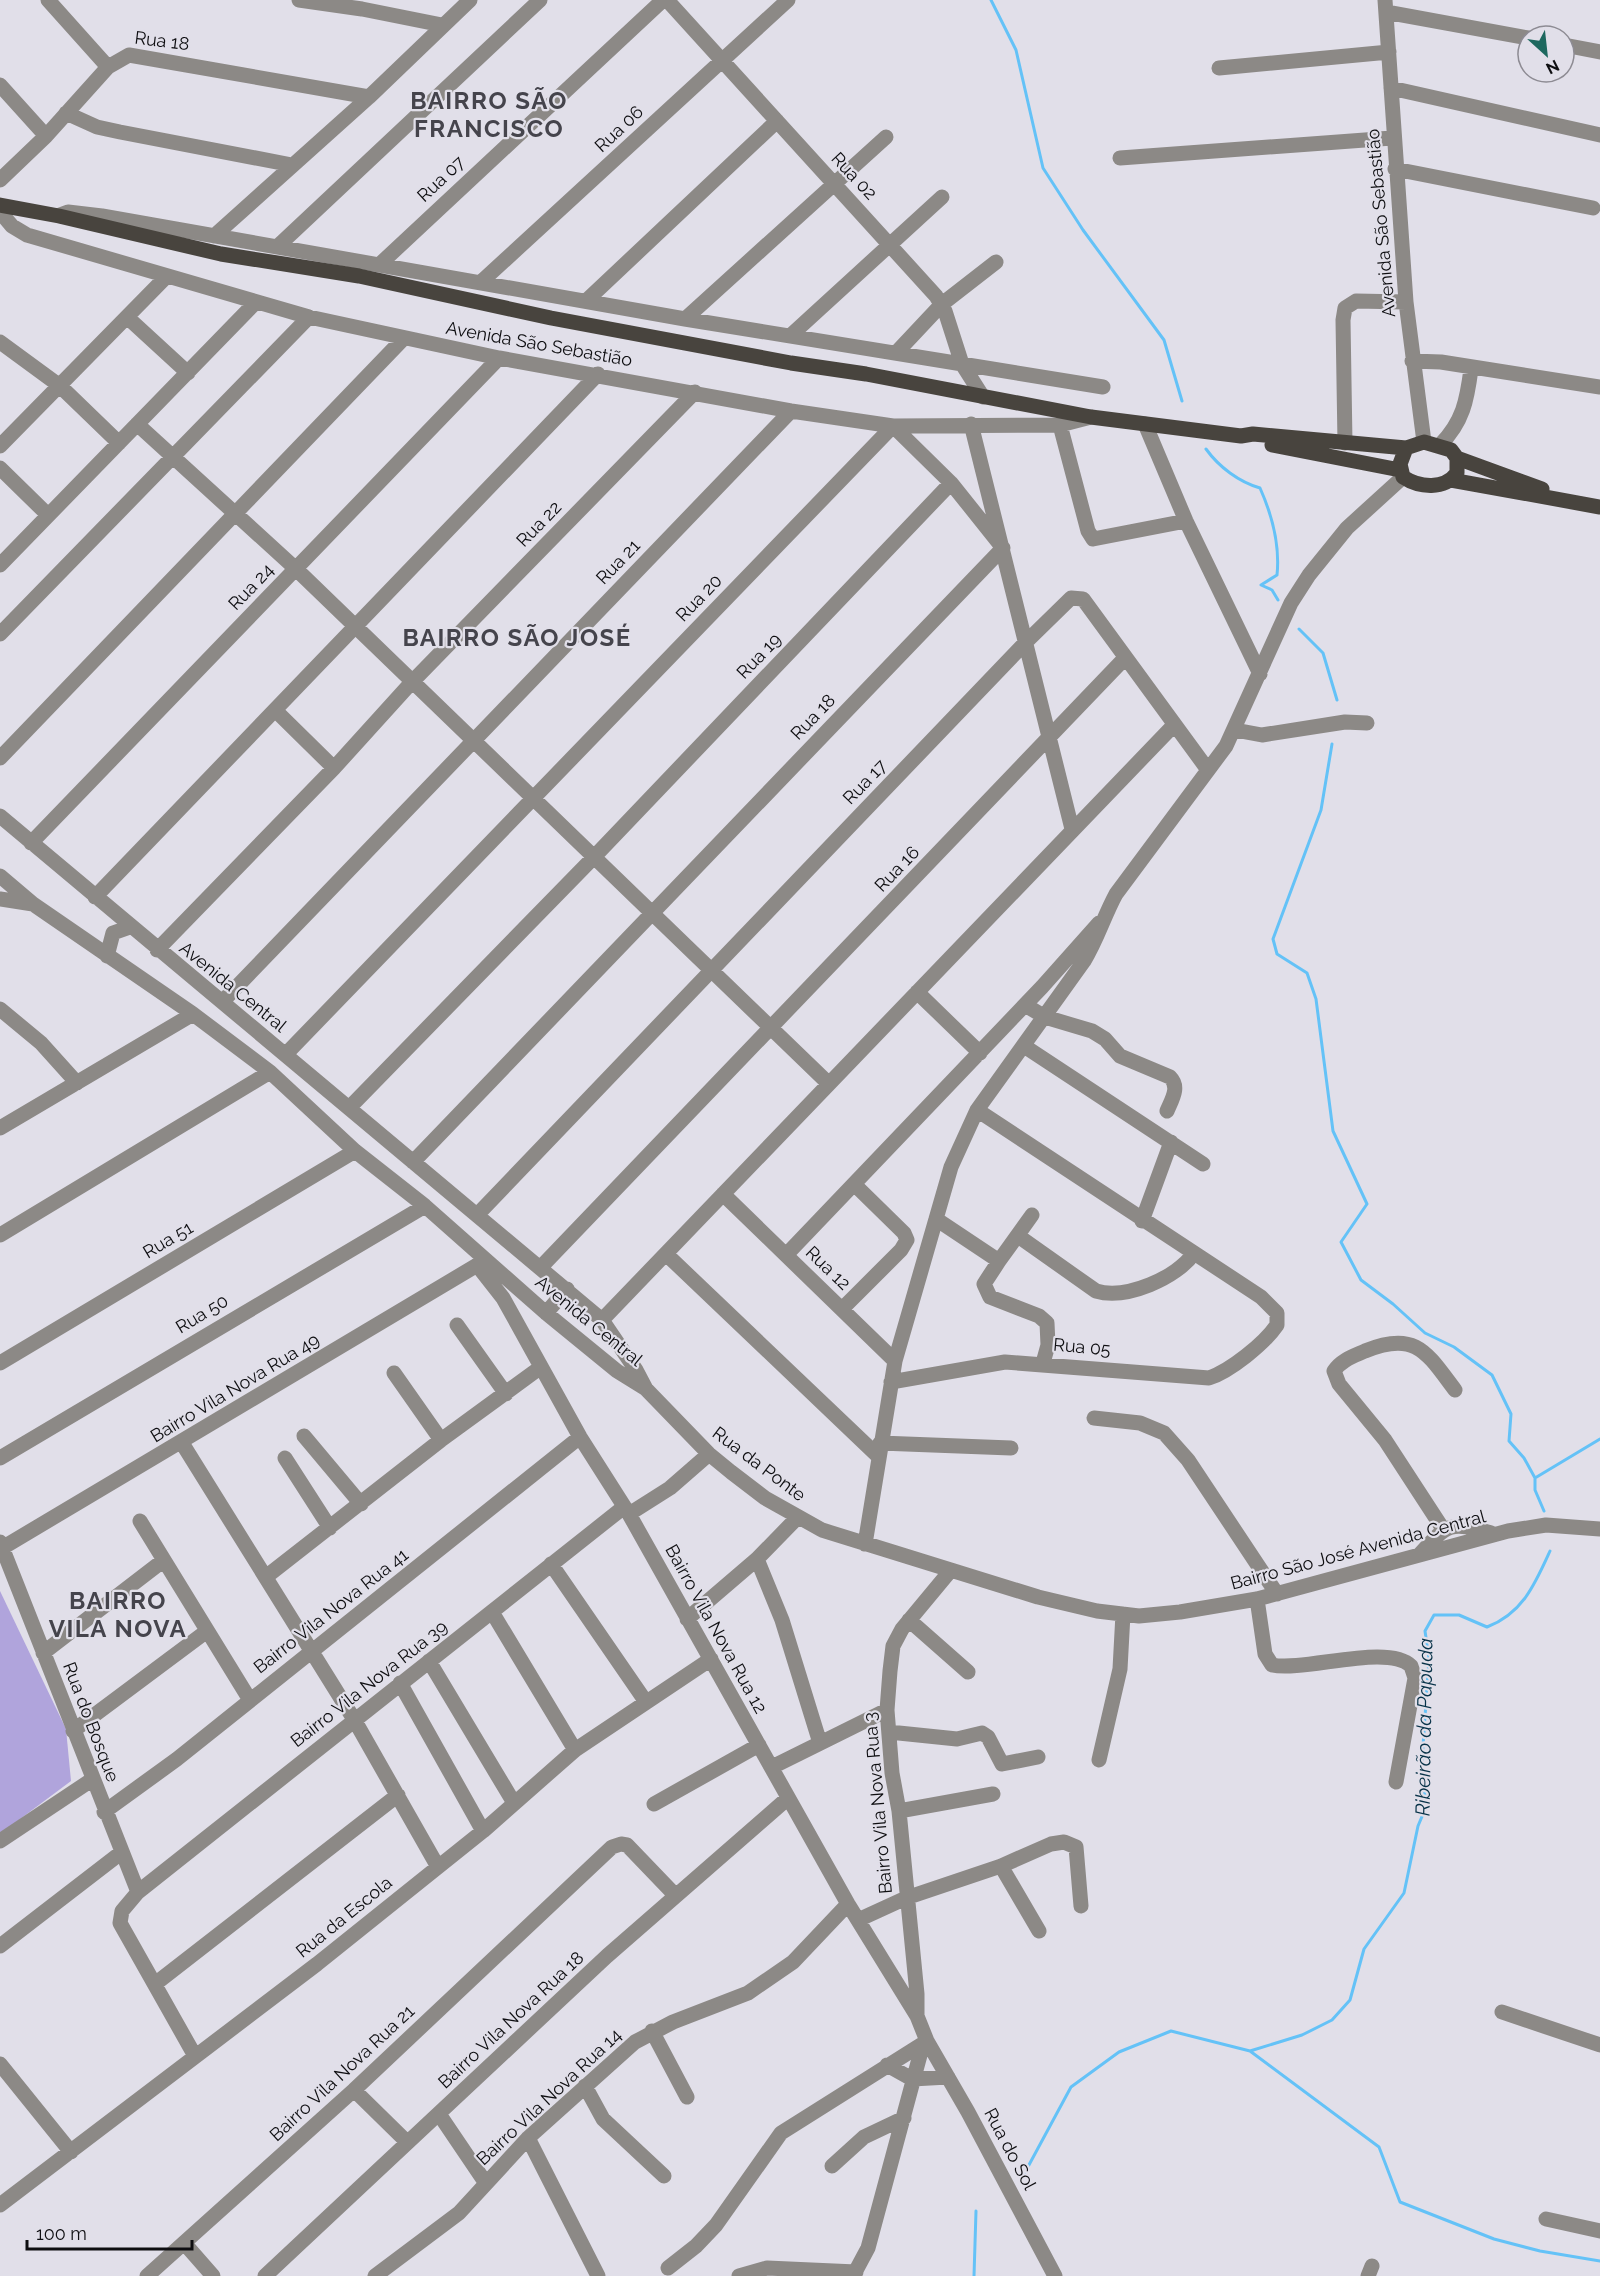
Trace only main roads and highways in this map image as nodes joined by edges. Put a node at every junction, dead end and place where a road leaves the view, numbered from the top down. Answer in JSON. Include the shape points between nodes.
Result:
{"nodes":[{"id":1,"x":0,"y":205,"type":"edge"},
{"id":2,"x":1241,"y":436,"type":"junction"},
{"id":3,"x":1406,"y":448,"type":"junction"},
{"id":4,"x":1457,"y":458,"type":"junction"},
{"id":5,"x":1402,"y":473,"type":"junction"},
{"id":6,"x":1451,"y":480,"type":"junction"},
{"id":7,"x":1582,"y":503,"type":"junction"},
{"id":8,"x":1600,"y":507,"type":"edge"}],
"edges":[{"from":1,"to":2,"type":"main road","name":"Avenida São Sebastião","via":[[221,254],[359,276],[551,318],[1091,417]]},
{"from":2,"to":3,"type":"main road","name":"Avenida São Sebastião"},
{"from":2,"to":5,"type":"main road","name":"Avenida São Sebastião"},
{"from":3,"to":4,"type":"main road","name":"Avenida São Sebastião","via":[[1432,444],[1451,450]]},
{"from":3,"to":5,"type":"main road"},
{"from":4,"to":6,"type":"main road","via":[[1459,466]]},
{"from":4,"to":7,"type":"main road","name":"Avenida São Sebastião"},
{"from":5,"to":6,"type":"main road","name":"Avenida São Sebastião","via":[[1411,482],[1430,486]]},
{"from":6,"to":7,"type":"main road","name":"Avenida São Sebastião"},
{"from":7,"to":8,"type":"main road","name":"Avenida São Sebastião"}]}
